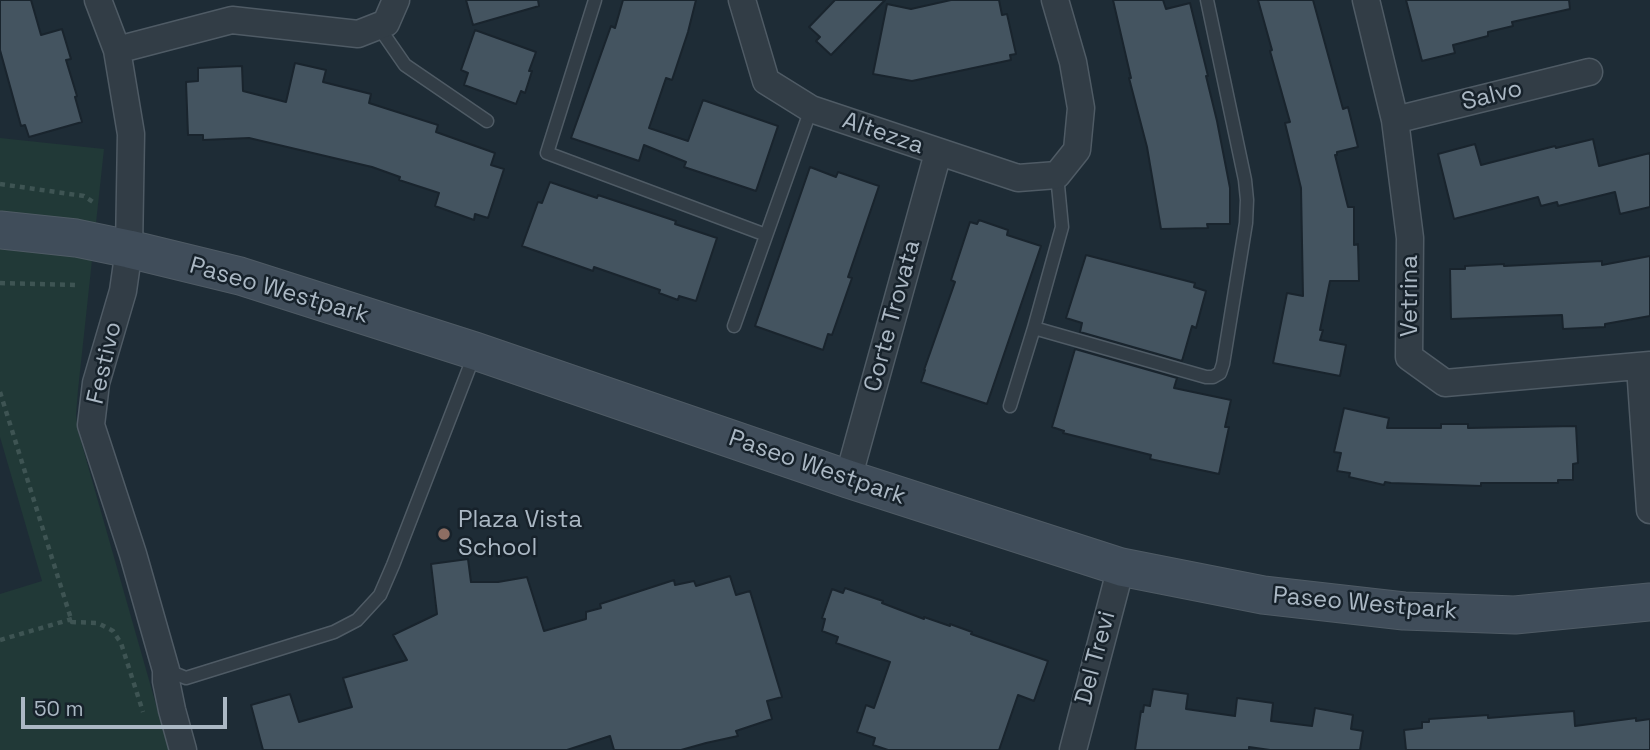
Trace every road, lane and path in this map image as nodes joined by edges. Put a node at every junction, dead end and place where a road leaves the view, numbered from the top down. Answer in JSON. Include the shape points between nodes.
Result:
{"nodes":[{"id":1,"x":99,"y":0,"type":"edge"},
{"id":2,"x":396,"y":0,"type":"edge"},
{"id":3,"x":595,"y":0,"type":"edge"},
{"id":4,"x":742,"y":0,"type":"edge"},
{"id":5,"x":1055,"y":0,"type":"edge"},
{"id":6,"x":1207,"y":0,"type":"edge"},
{"id":7,"x":1366,"y":0,"type":"edge"},
{"id":8,"x":378,"y":26,"type":"junction"},
{"id":9,"x":117,"y":50,"type":"junction"},
{"id":10,"x":1589,"y":72,"type":"dead end"},
{"id":11,"x":811,"y":109,"type":"junction"},
{"id":12,"x":1395,"y":120,"type":"junction"},
{"id":13,"x":487,"y":121,"type":"dead end"},
{"id":14,"x":938,"y":153,"type":"junction"},
{"id":15,"x":1057,"y":175,"type":"junction"},
{"id":16,"x":0,"y":184,"type":"edge"},
{"id":17,"x":93,"y":202,"type":"dead end"},
{"id":18,"x":0,"y":230,"type":"edge"},
{"id":19,"x":766,"y":235,"type":"junction"},
{"id":20,"x":130,"y":249,"type":"junction"},
{"id":21,"x":0,"y":283,"type":"edge"},
{"id":22,"x":77,"y":285,"type":"dead end"},
{"id":23,"x":734,"y":327,"type":"dead end"},
{"id":24,"x":1034,"y":328,"type":"junction"},
{"id":25,"x":475,"y":351,"type":"junction"},
{"id":26,"x":1645,"y":366,"type":"edge"},
{"id":27,"x":0,"y":393,"type":"edge"},
{"id":28,"x":1010,"y":406,"type":"dead end"},
{"id":29,"x":848,"y":479,"type":"junction"},
{"id":30,"x":1650,"y":510,"type":"edge"},
{"id":31,"x":1121,"y":567,"type":"junction"},
{"id":32,"x":1650,"y":602,"type":"edge"},
{"id":33,"x":72,"y":619,"type":"junction"},
{"id":34,"x":0,"y":640,"type":"edge"},
{"id":35,"x":166,"y":670,"type":"junction"},
{"id":36,"x":172,"y":710,"type":"junction"},
{"id":37,"x":183,"y":750,"type":"edge"},
{"id":38,"x":1073,"y":750,"type":"edge"}],
"edges":[{"from":1,"to":9,"type":"street","name":"Festivo"},
{"from":2,"to":8,"type":"street","via":[[386,23]]},
{"from":3,"to":19,"type":"lane","via":[[547,153]]},
{"from":4,"to":11,"type":"street","name":"Altezza","via":[[766,81]]},
{"from":5,"to":15,"type":"street","via":[[1081,108],[1077,150]]},
{"from":6,"to":24,"type":"lane","via":[[1247,200],[1220,373],[1206,377]]},
{"from":7,"to":12,"type":"street","name":"Vetrina"},
{"from":8,"to":9,"type":"street","via":[[358,34],[232,20]]},
{"from":8,"to":13,"type":"lane","via":[[405,65]]},
{"from":9,"to":20,"type":"street","name":"Festivo","via":[[131,134]]},
{"from":10,"to":12,"type":"street","name":"Salvo"},
{"from":11,"to":14,"type":"street","name":"Altezza"},
{"from":11,"to":19,"type":"lane"},
{"from":12,"to":26,"type":"street","name":"Vetrina","via":[[1410,238],[1409,357],[1445,383]]},
{"from":14,"to":15,"type":"street","name":"Altezza","via":[[1018,178]]},
{"from":14,"to":29,"type":"street","name":"Corte Trovata"},
{"from":15,"to":24,"type":"lane","via":[[1062,227]]},
{"from":16,"to":17,"type":"path","via":[[84,196]]},
{"from":18,"to":20,"type":"street","name":"Paseo Westpark"},
{"from":19,"to":23,"type":"lane"},
{"from":20,"to":25,"type":"street","name":"Paseo Westpark","via":[[240,276]]},
{"from":20,"to":35,"type":"street","name":"Festivo","via":[[123,291],[96,383],[91,425]]},
{"from":21,"to":22,"type":"path"},
{"from":24,"to":28,"type":"lane"},
{"from":25,"to":29,"type":"street","name":"Paseo Westpark"},
{"from":25,"to":35,"type":"lane","via":[[380,595],[357,620],[334,632],[186,678]]},
{"from":26,"to":30,"type":"street"},
{"from":27,"to":33,"type":"path"},
{"from":29,"to":31,"type":"street","name":"Paseo Westpark"},
{"from":31,"to":32,"type":"street","name":"Paseo Westpark","via":[[1263,595],[1404,611],[1515,615]]},
{"from":31,"to":38,"type":"street","name":"Del Trevi"},
{"from":33,"to":34,"type":"path"},
{"from":33,"to":36,"type":"path","via":[[113,631],[144,716]]},
{"from":35,"to":36,"type":"street","name":"Festivo"},
{"from":36,"to":37,"type":"street","name":"Festivo"}]}
